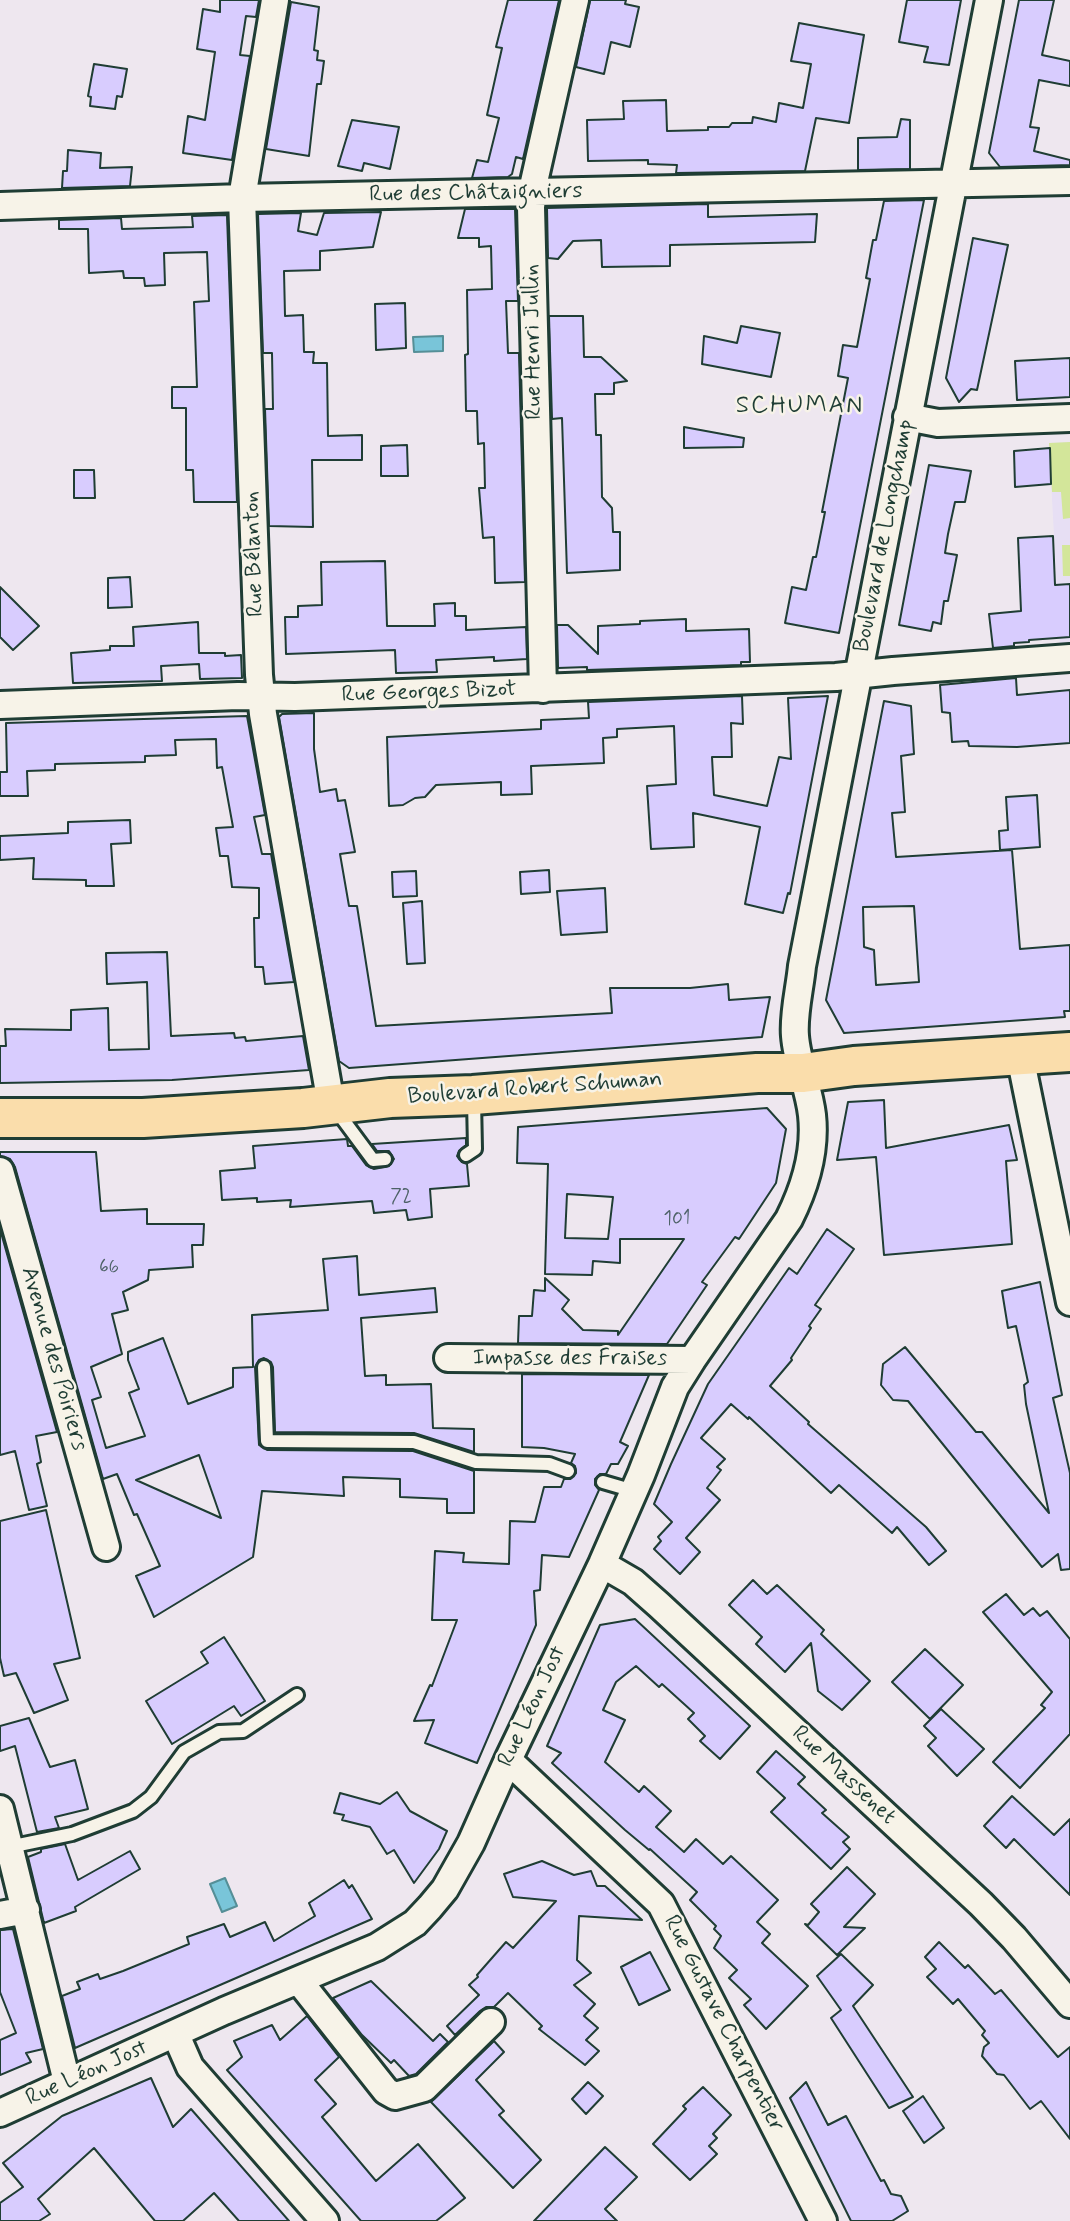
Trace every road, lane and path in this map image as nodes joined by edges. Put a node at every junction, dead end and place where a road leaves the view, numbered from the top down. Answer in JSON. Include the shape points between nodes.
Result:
{"nodes":[{"id":1,"x":275,"y":0,"type":"edge"},
{"id":2,"x":575,"y":0,"type":"edge"},
{"id":3,"x":989,"y":0,"type":"edge"},
{"id":4,"x":1070,"y":181,"type":"edge"},
{"id":5,"x":953,"y":184,"type":"junction"},
{"id":6,"x":533,"y":192,"type":"junction"},
{"id":7,"x":242,"y":198,"type":"junction"},
{"id":8,"x":0,"y":206,"type":"edge"},
{"id":9,"x":908,"y":417,"type":"junction"},
{"id":10,"x":1070,"y":418,"type":"edge"},
{"id":11,"x":1070,"y":658,"type":"edge"},
{"id":12,"x":858,"y":675,"type":"junction"},
{"id":13,"x":543,"y":689,"type":"junction"},
{"id":14,"x":261,"y":697,"type":"junction"},
{"id":15,"x":0,"y":705,"type":"edge"},
{"id":16,"x":1070,"y":1052,"type":"edge"},
{"id":17,"x":1020,"y":1056,"type":"junction"},
{"id":18,"x":803,"y":1073,"type":"junction"},
{"id":19,"x":473,"y":1095,"type":"junction"},
{"id":20,"x":331,"y":1104,"type":"junction"},
{"id":21,"x":0,"y":1118,"type":"edge"},
{"id":22,"x":466,"y":1155,"type":"dead end"},
{"id":23,"x":385,"y":1159,"type":"dead end"},
{"id":24,"x":0,"y":1171,"type":"edge"},
{"id":25,"x":1070,"y":1303,"type":"edge"},
{"id":26,"x":449,"y":1358,"type":"dead end"},
{"id":27,"x":692,"y":1360,"type":"junction"},
{"id":28,"x":264,"y":1367,"type":"dead end"},
{"id":29,"x":568,"y":1471,"type":"dead end"},
{"id":30,"x":603,"y":1482,"type":"dead end"},
{"id":31,"x":634,"y":1491,"type":"junction"},
{"id":32,"x":106,"y":1547,"type":"dead end"},
{"id":33,"x":601,"y":1564,"type":"junction"},
{"id":34,"x":297,"y":1695,"type":"dead end"},
{"id":35,"x":508,"y":1760,"type":"junction"},
{"id":36,"x":0,"y":1809,"type":"edge"},
{"id":37,"x":9,"y":1847,"type":"junction"},
{"id":38,"x":26,"y":1910,"type":"junction"},
{"id":39,"x":0,"y":1915,"type":"edge"},
{"id":40,"x":299,"y":1981,"type":"junction"},
{"id":41,"x":1070,"y":2004,"type":"edge"},
{"id":42,"x":491,"y":2022,"type":"dead end"},
{"id":43,"x":176,"y":2035,"type":"junction"},
{"id":44,"x":67,"y":2082,"type":"junction"},
{"id":45,"x":0,"y":2113,"type":"edge"},
{"id":46,"x":325,"y":2221,"type":"edge"},
{"id":47,"x":823,"y":2221,"type":"edge"}],
"edges":[{"from":1,"to":7,"type":"street","name":"Rue Bélanton"},
{"from":2,"to":6,"type":"street","name":"Rue Henri Jullin"},
{"from":3,"to":5,"type":"street","name":"Boulevard de Longchamp"},
{"from":4,"to":5,"type":"street","name":"Rue des Châtaigniers"},
{"from":5,"to":6,"type":"street","name":"Rue des Châtaigniers"},
{"from":5,"to":9,"type":"street","name":"Boulevard de Longchamp"},
{"from":6,"to":7,"type":"street","name":"Rue des Châtaigniers"},
{"from":6,"to":13,"type":"street","name":"Rue Henri Jullin"},
{"from":7,"to":8,"type":"street","name":"Rue des Châtaigniers"},
{"from":7,"to":14,"type":"street","name":"Rue Bélanton"},
{"from":9,"to":10,"type":"street","via":[[938,423]]},
{"from":9,"to":12,"type":"street","name":"Boulevard de Longchamp"},
{"from":11,"to":12,"type":"street","name":"Rue Georges Bizot"},
{"from":12,"to":13,"type":"street","name":"Rue Georges Bizot"},
{"from":12,"to":18,"type":"street","name":"Boulevard de Longchamp","via":[[801,978],[794,1029]]},
{"from":13,"to":14,"type":"street","name":"Rue Georges Bizot"},
{"from":14,"to":15,"type":"street","name":"Rue Georges Bizot"},
{"from":14,"to":20,"type":"street","name":"Rue Bélanton"},
{"from":16,"to":17,"type":"main road","name":"Boulevard Robert Schuman"},
{"from":17,"to":18,"type":"main road","name":"Boulevard Robert Schuman"},
{"from":17,"to":25,"type":"street"},
{"from":18,"to":19,"type":"main road","name":"Boulevard Robert Schuman"},
{"from":18,"to":27,"type":"street","name":"Rue Léon Jost","via":[[812,1115],[812,1144],[801,1196]]},
{"from":19,"to":20,"type":"main road","name":"Boulevard Robert Schuman"},
{"from":19,"to":22,"type":"lane","via":[[475,1149]]},
{"from":20,"to":21,"type":"main road","name":"Boulevard Robert Schuman","via":[[143,1118]]},
{"from":20,"to":23,"type":"lane","via":[[373,1160]]},
{"from":24,"to":32,"type":"street","name":"Avenue des Poiriers"},
{"from":26,"to":27,"type":"street","name":"Impasse des Fraises"},
{"from":27,"to":31,"type":"street","name":"Rue Léon Jost","via":[[666,1406]]},
{"from":28,"to":29,"type":"lane","via":[[267,1441],[414,1443],[476,1462],[549,1464]]},
{"from":30,"to":31,"type":"lane"},
{"from":31,"to":33,"type":"street","name":"Rue Léon Jost"},
{"from":33,"to":35,"type":"street","name":"Rue Léon Jost"},
{"from":33,"to":41,"type":"street","name":"Rue Massenet","via":[[633,1582],[659,1605],[981,1904]]},
{"from":34,"to":37,"type":"lane","via":[[243,1731],[219,1732],[184,1752],[150,1797],[133,1811],[72,1833]]},
{"from":35,"to":40,"type":"street","name":"Rue Léon Jost","via":[[459,1867],[415,1923],[377,1948]]},
{"from":35,"to":47,"type":"street","name":"Rue Gustave Charpentier","via":[[661,1903]]},
{"from":36,"to":37,"type":"street"},
{"from":37,"to":38,"type":"street"},
{"from":38,"to":39,"type":"street"},
{"from":38,"to":44,"type":"street"},
{"from":40,"to":42,"type":"street","via":[[386,2091],[396,2096],[425,2088]]},
{"from":40,"to":43,"type":"street","name":"Rue Léon Jost"},
{"from":43,"to":44,"type":"street","name":"Rue Léon Jost"},
{"from":43,"to":46,"type":"street","via":[[190,2067]]},
{"from":44,"to":45,"type":"street","name":"Rue Léon Jost"}]}
